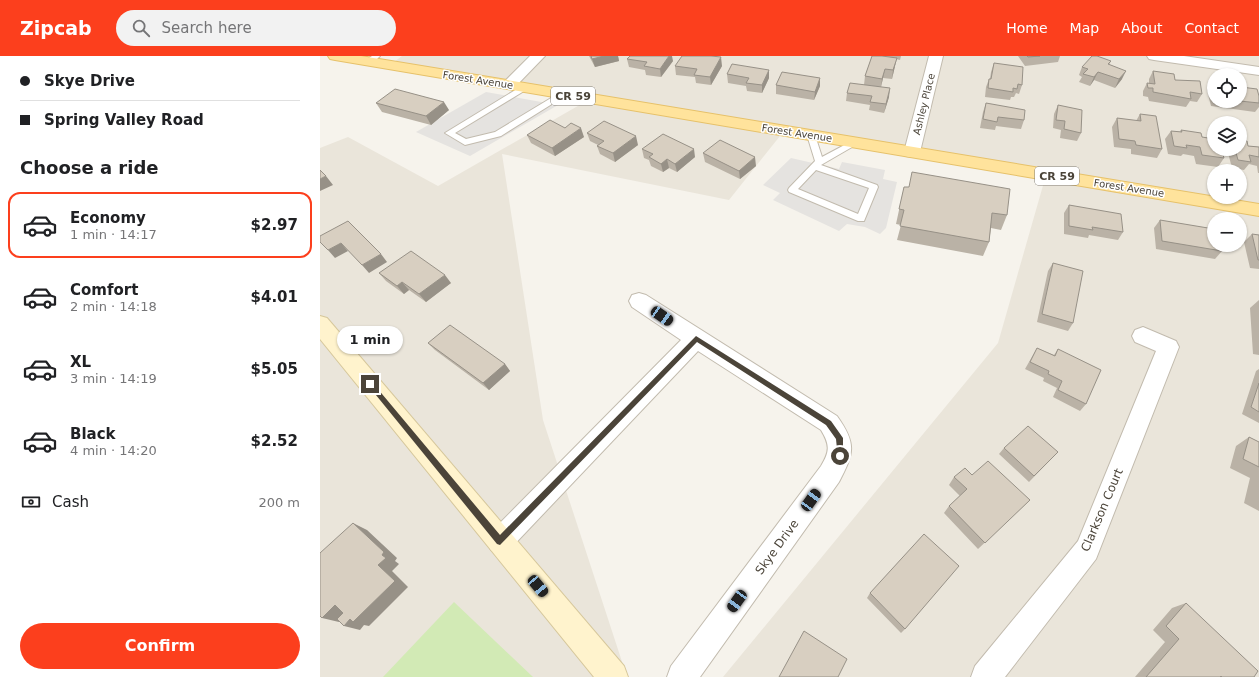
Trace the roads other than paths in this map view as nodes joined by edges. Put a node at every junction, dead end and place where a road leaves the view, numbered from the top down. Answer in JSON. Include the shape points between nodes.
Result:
{"nodes":[{"id":1,"x":335,"y":56,"type":"edge"},
{"id":2,"x":538,"y":56,"type":"edge"},
{"id":3,"x":936,"y":56,"type":"edge"},
{"id":4,"x":1154,"y":56,"type":"edge"},
{"id":5,"x":373,"y":59,"type":"edge"},
{"id":6,"x":1259,"y":71,"type":"edge"},
{"id":7,"x":509,"y":85,"type":"junction"},
{"id":8,"x":525,"y":88,"type":"junction"},
{"id":9,"x":564,"y":94,"type":"junction"},
{"id":10,"x":811,"y":135,"type":"junction"},
{"id":11,"x":855,"y":142,"type":"junction"},
{"id":12,"x":912,"y":152,"type":"junction"},
{"id":13,"x":817,"y":164,"type":"junction"},
{"id":14,"x":1259,"y":210,"type":"edge"},
{"id":15,"x":639,"y":301,"type":"dead end"},
{"id":16,"x":320,"y":324,"type":"edge"},
{"id":17,"x":1143,"y":336,"type":"dead end"},
{"id":18,"x":696,"y":339,"type":"junction"},
{"id":19,"x":500,"y":541,"type":"junction"},
{"id":20,"x":613,"y":677,"type":"edge"},
{"id":21,"x":682,"y":677,"type":"edge"},
{"id":22,"x":986,"y":677,"type":"edge"}],
"edges":[{"from":1,"to":5,"type":"main road","name":"Forest Avenue","number":"CR 59"},
{"from":2,"to":7,"type":"street"},
{"from":3,"to":12,"type":"street","name":"Ashley Place"},
{"from":4,"to":6,"type":"street"},
{"from":5,"to":7,"type":"main road","name":"Forest Avenue","number":"CR 59"},
{"from":7,"to":8,"type":"main road","name":"Forest Avenue","number":"CR 59"},
{"from":8,"to":9,"type":"main road","name":"Forest Avenue","number":"CR 59"},
{"from":8,"to":9,"type":"lane","via":[[449,133],[465,142],[498,134]]},
{"from":9,"to":10,"type":"main road","name":"Forest Avenue","number":"CR 59"},
{"from":10,"to":11,"type":"main road","name":"Forest Avenue","number":"CR 59"},
{"from":10,"to":13,"type":"lane"},
{"from":11,"to":12,"type":"main road","name":"Forest Avenue","number":"CR 59"},
{"from":11,"to":13,"type":"lane"},
{"from":12,"to":14,"type":"main road","name":"Forest Avenue","number":"CR 59"},
{"from":13,"to":13,"type":"lane","via":[[792,190],[861,219],[874,186]]},
{"from":15,"to":18,"type":"street","name":"Skye Drive"},
{"from":16,"to":19,"type":"street"},
{"from":17,"to":22,"type":"street","name":"Clarkson Court","via":[[1168,347],[1087,550]]},
{"from":18,"to":19,"type":"street"},
{"from":18,"to":21,"type":"street","name":"Skye Drive","via":[[829,423],[839,438],[840,456],[830,474]]},
{"from":19,"to":20,"type":"street"}]}
